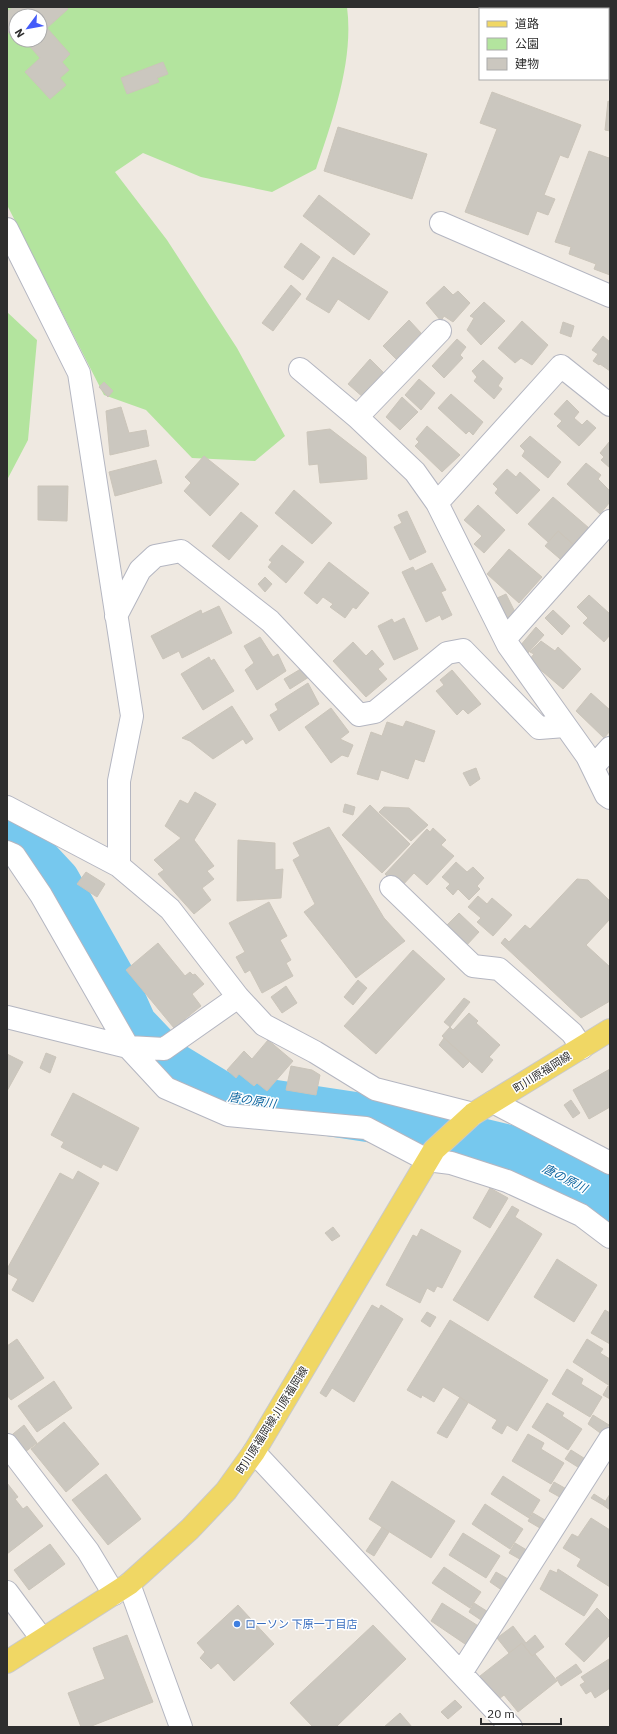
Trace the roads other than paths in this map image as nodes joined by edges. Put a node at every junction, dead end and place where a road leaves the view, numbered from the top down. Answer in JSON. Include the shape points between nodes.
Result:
{"nodes":[{"id":1,"x":441,"y":223,"type":"dead end"},
{"id":2,"x":7,"y":229,"type":"edge"},
{"id":3,"x":610,"y":296,"type":"edge"},
{"id":4,"x":440,"y":330,"type":"dead end"},
{"id":5,"x":300,"y":369,"type":"dead end"},
{"id":6,"x":610,"y":405,"type":"edge"},
{"id":7,"x":357,"y":417,"type":"junction"},
{"id":8,"x":437,"y":503,"type":"junction"},
{"id":9,"x":610,"y":521,"type":"edge"},
{"id":10,"x":116,"y":616,"type":"junction"},
{"id":11,"x":505,"y":639,"type":"junction"},
{"id":12,"x":565,"y":726,"type":"junction"},
{"id":13,"x":610,"y":748,"type":"edge"},
{"id":14,"x":593,"y":767,"type":"junction"},
{"id":15,"x":610,"y":798,"type":"edge"},
{"id":16,"x":7,"y":807,"type":"edge"},
{"id":17,"x":7,"y":852,"type":"edge"},
{"id":18,"x":119,"y":866,"type":"junction"},
{"id":19,"x":391,"y":887,"type":"dead end"},
{"id":20,"x":238,"y":997,"type":"junction"},
{"id":21,"x":7,"y":1017,"type":"edge"},
{"id":22,"x":610,"y":1030,"type":"edge"},
{"id":23,"x":128,"y":1047,"type":"junction"},
{"id":24,"x":582,"y":1048,"type":"junction"},
{"id":25,"x":493,"y":1102,"type":"junction"},
{"id":26,"x":472,"y":1114,"type":"junction"},
{"id":27,"x":431,"y":1155,"type":"junction"},
{"id":28,"x":610,"y":1163,"type":"edge"},
{"id":29,"x":610,"y":1237,"type":"edge"},
{"id":30,"x":610,"y":1439,"type":"edge"},
{"id":31,"x":7,"y":1445,"type":"edge"},
{"id":32,"x":254,"y":1452,"type":"junction"},
{"id":33,"x":122,"y":1589,"type":"junction"},
{"id":34,"x":7,"y":1592,"type":"edge"},
{"id":35,"x":42,"y":1639,"type":"junction"},
{"id":36,"x":8,"y":1661,"type":"edge"},
{"id":37,"x":461,"y":1673,"type":"junction"},
{"id":38,"x":181,"y":1727,"type":"edge"},
{"id":39,"x":511,"y":1727,"type":"edge"}],
"edges":[{"from":1,"to":3,"type":"street"},
{"from":2,"to":10,"type":"street","via":[[79,373]]},
{"from":4,"to":7,"type":"street"},
{"from":5,"to":7,"type":"street"},
{"from":6,"to":8,"type":"street","via":[[561,366]]},
{"from":7,"to":8,"type":"street","via":[[415,472]]},
{"from":8,"to":11,"type":"street"},
{"from":9,"to":11,"type":"street"},
{"from":10,"to":12,"type":"street","via":[[140,570],[155,556],[181,551],[270,621],[359,714],[375,712],[447,653],[463,650],[539,728]]},
{"from":10,"to":18,"type":"street","via":[[132,716],[119,781]]},
{"from":11,"to":12,"type":"street"},
{"from":12,"to":14,"type":"street"},
{"from":13,"to":14,"type":"street"},
{"from":14,"to":15,"type":"street"},
{"from":16,"to":18,"type":"street"},
{"from":17,"to":23,"type":"street","via":[[14,855],[40,895]]},
{"from":18,"to":20,"type":"street","via":[[170,908]]},
{"from":19,"to":24,"type":"street","via":[[473,966],[499,969],[572,1033]]},
{"from":20,"to":23,"type":"street","via":[[164,1049]]},
{"from":20,"to":26,"type":"street","via":[[264,1025],[316,1052],[375,1088]]},
{"from":21,"to":23,"type":"street"},
{"from":22,"to":24,"type":"main road","name":"町川原福岡線"},
{"from":23,"to":27,"type":"street","via":[[166,1088],[228,1115],[366,1128]]},
{"from":24,"to":25,"type":"main road","name":"町川原福岡線"},
{"from":25,"to":26,"type":"main road","name":"町川原福岡線"},
{"from":25,"to":28,"type":"street"},
{"from":26,"to":27,"type":"main road","name":"町川原福岡線;川原福岡線"},
{"from":27,"to":29,"type":"street","via":[[507,1181],[581,1215]]},
{"from":27,"to":32,"type":"main road","name":"町川原福岡線;川原福岡線"},
{"from":30,"to":37,"type":"street"},
{"from":31,"to":33,"type":"street","via":[[88,1551]]},
{"from":32,"to":33,"type":"main road","name":"町川原福岡線;川原福岡線","via":[[221,1497],[190,1529]]},
{"from":32,"to":37,"type":"street"},
{"from":33,"to":35,"type":"main road","name":"町川原福岡線;川原福岡線"},
{"from":33,"to":38,"type":"street"},
{"from":34,"to":35,"type":"street"},
{"from":35,"to":36,"type":"main road","name":"町川原福岡線;川原福岡線"},
{"from":37,"to":39,"type":"street"}]}
